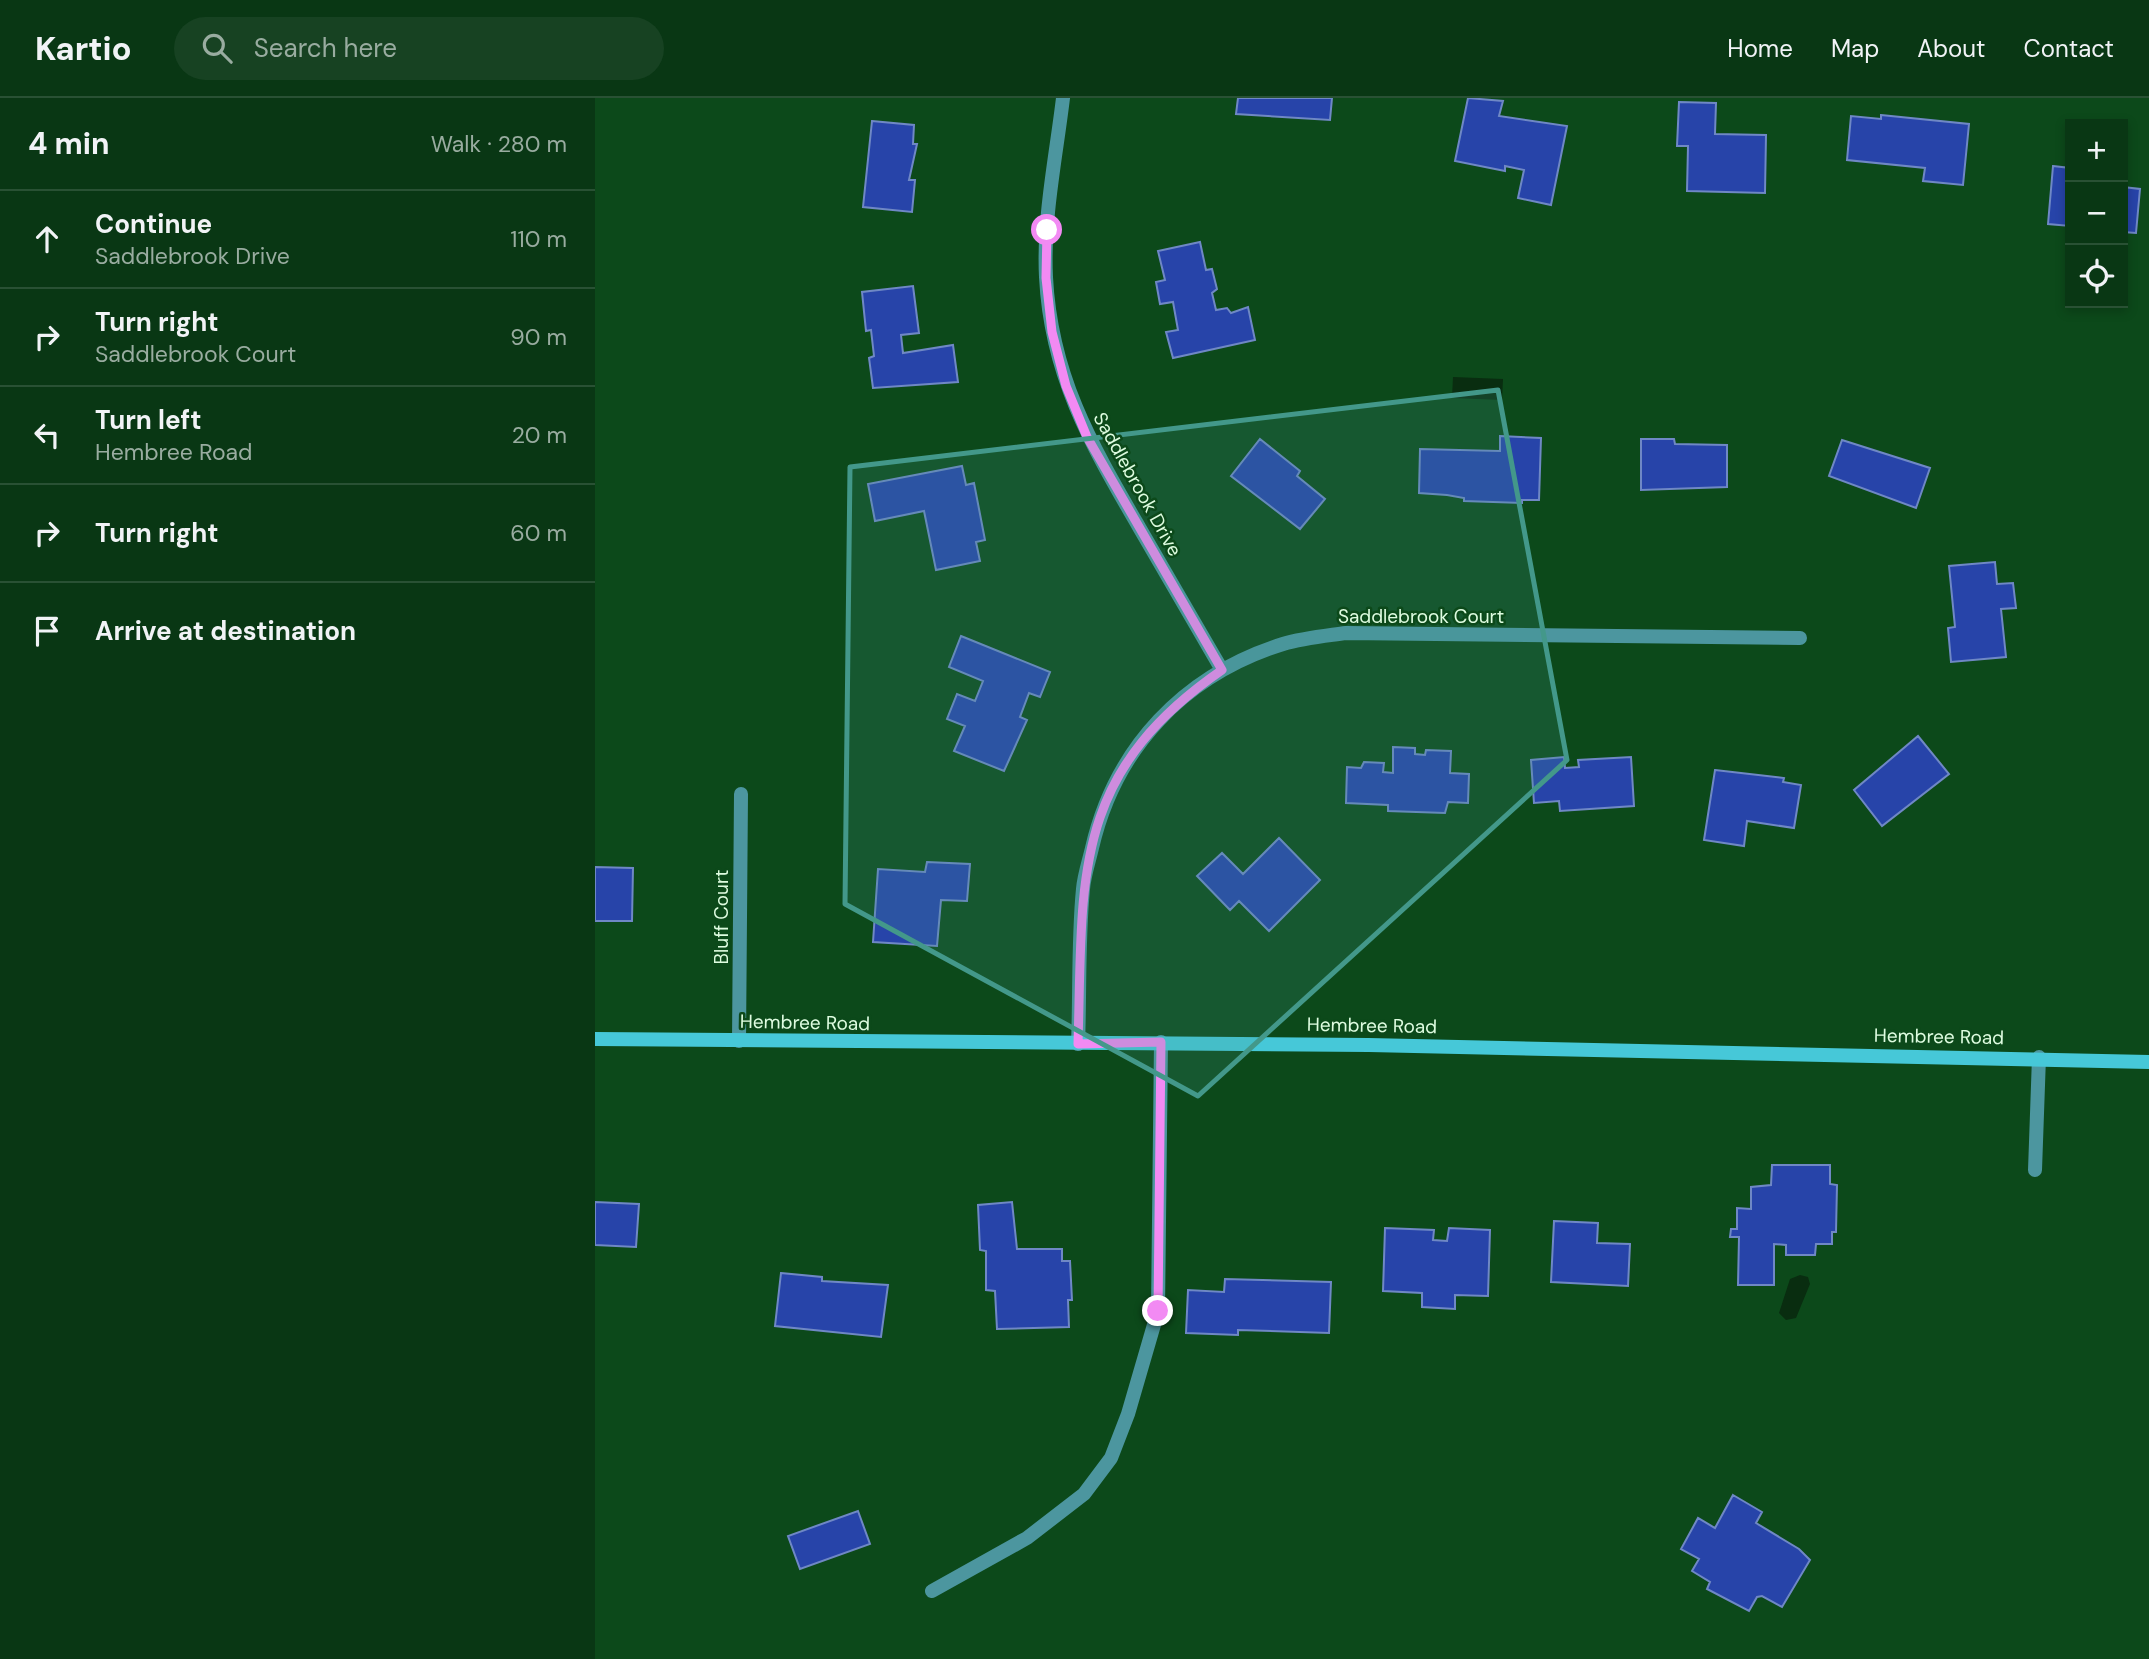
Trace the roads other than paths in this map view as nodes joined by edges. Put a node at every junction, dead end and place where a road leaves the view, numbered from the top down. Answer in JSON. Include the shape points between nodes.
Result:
{"nodes":[{"id":1,"x":1063,"y":98,"type":"edge"},
{"id":2,"x":1800,"y":638,"type":"dead end"},
{"id":3,"x":1222,"y":670,"type":"junction"},
{"id":4,"x":741,"y":794,"type":"dead end"},
{"id":5,"x":595,"y":1039,"type":"edge"},
{"id":6,"x":739,"y":1041,"type":"junction"},
{"id":7,"x":1161,"y":1042,"type":"junction"},
{"id":8,"x":1078,"y":1044,"type":"junction"},
{"id":9,"x":2039,"y":1058,"type":"junction"},
{"id":10,"x":2149,"y":1062,"type":"edge"},
{"id":11,"x":2035,"y":1170,"type":"dead end"},
{"id":12,"x":932,"y":1591,"type":"dead end"}],
"edges":[{"from":1,"to":3,"type":"street","name":"Saddlebrook Drive","via":[[1047,230],[1046,278],[1052,332],[1066,386],[1087,437]]},
{"from":2,"to":3,"type":"street","name":"Saddlebrook Court","via":[[1346,633],[1283,644]]},
{"from":3,"to":8,"type":"street","name":"Saddlebrook Court","via":[[1185,695],[1150,728],[1100,811],[1083,887]]},
{"from":4,"to":6,"type":"street","name":"Bluff Court"},
{"from":5,"to":6,"type":"street","name":"Hembree Road"},
{"from":6,"to":8,"type":"street","name":"Hembree Road"},
{"from":7,"to":8,"type":"street","name":"Hembree Road"},
{"from":7,"to":9,"type":"street","name":"Hembree Road"},
{"from":7,"to":12,"type":"street","via":[[1158,1311],[1111,1458],[1084,1494],[1027,1538]]},
{"from":9,"to":10,"type":"street","name":"Hembree Road"},
{"from":9,"to":11,"type":"street"}]}
